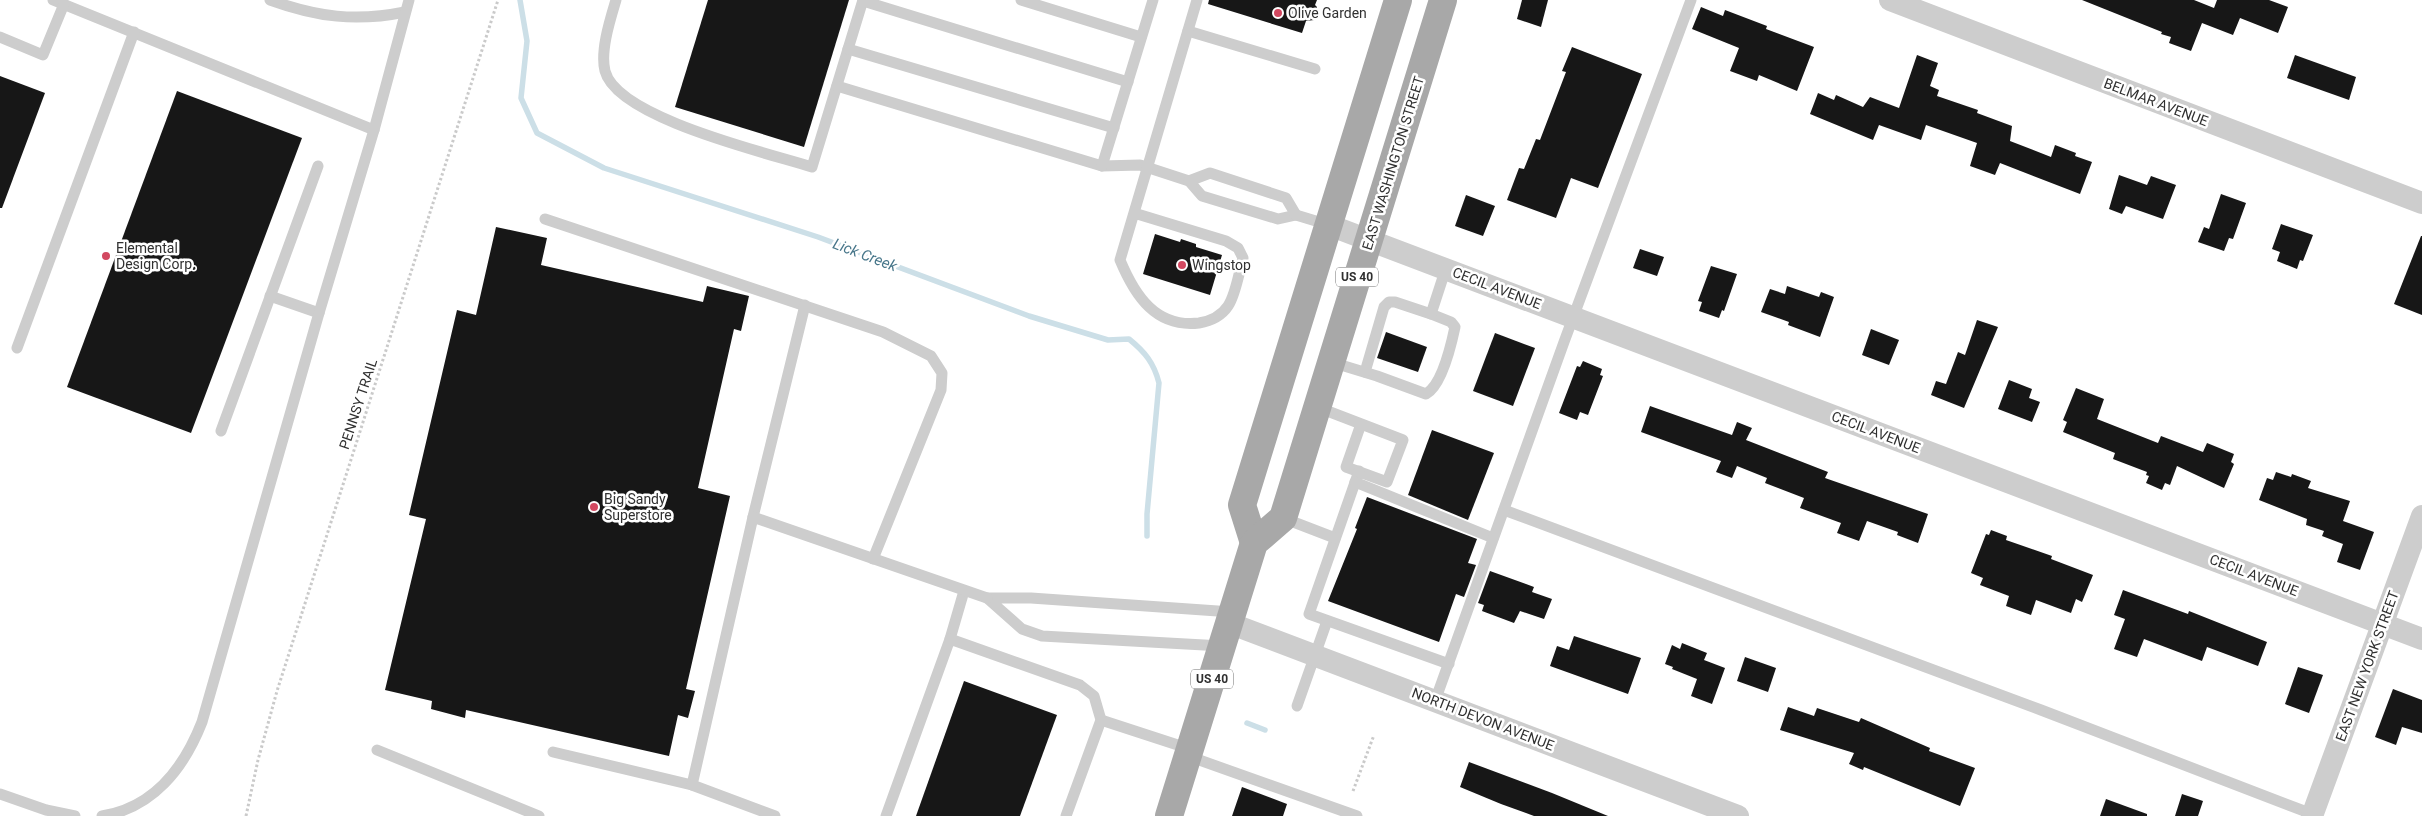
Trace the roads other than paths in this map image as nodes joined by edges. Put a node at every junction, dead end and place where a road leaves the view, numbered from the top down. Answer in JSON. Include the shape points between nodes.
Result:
{"nodes":[{"id":1,"x":52,"y":0,"type":"edge"},
{"id":2,"x":270,"y":0,"type":"edge"},
{"id":3,"x":409,"y":0,"type":"edge"},
{"id":4,"x":616,"y":0,"type":"edge"},
{"id":5,"x":1021,"y":0,"type":"edge"},
{"id":6,"x":1153,"y":0,"type":"edge"},
{"id":7,"x":1197,"y":0,"type":"edge"},
{"id":8,"x":1398,"y":0,"type":"edge"},
{"id":9,"x":1443,"y":0,"type":"edge"},
{"id":10,"x":1691,"y":0,"type":"edge"},
{"id":11,"x":1890,"y":0,"type":"edge"},
{"id":12,"x":863,"y":1,"type":"edge"},
{"id":13,"x":64,"y":4,"type":"junction"},
{"id":14,"x":406,"y":12,"type":"junction"},
{"id":15,"x":1188,"y":31,"type":"junction"},
{"id":16,"x":134,"y":32,"type":"junction"},
{"id":17,"x":0,"y":37,"type":"edge"},
{"id":18,"x":1141,"y":37,"type":"junction"},
{"id":19,"x":848,"y":49,"type":"junction"},
{"id":20,"x":1316,"y":69,"type":"dead end"},
{"id":21,"x":1128,"y":82,"type":"junction"},
{"id":22,"x":837,"y":86,"type":"junction"},
{"id":23,"x":1114,"y":128,"type":"junction"},
{"id":24,"x":374,"y":130,"type":"junction"},
{"id":25,"x":318,"y":166,"type":"dead end"},
{"id":26,"x":1102,"y":166,"type":"junction"},
{"id":27,"x":1148,"y":168,"type":"junction"},
{"id":28,"x":1190,"y":181,"type":"junction"},
{"id":29,"x":2422,"y":203,"type":"edge"},
{"id":30,"x":1134,"y":213,"type":"junction"},
{"id":31,"x":1296,"y":214,"type":"junction"},
{"id":32,"x":546,"y":219,"type":"dead end"},
{"id":33,"x":1329,"y":225,"type":"junction"},
{"id":34,"x":1369,"y":239,"type":"junction"},
{"id":35,"x":1446,"y":268,"type":"junction"},
{"id":36,"x":270,"y":296,"type":"junction"},
{"id":37,"x":805,"y":305,"type":"junction"},
{"id":38,"x":319,"y":313,"type":"junction"},
{"id":39,"x":1431,"y":314,"type":"junction"},
{"id":40,"x":1575,"y":317,"type":"junction"},
{"id":41,"x":16,"y":348,"type":"dead end"},
{"id":42,"x":1331,"y":362,"type":"junction"},
{"id":43,"x":1365,"y":372,"type":"junction"},
{"id":44,"x":1317,"y":407,"type":"junction"},
{"id":45,"x":1361,"y":424,"type":"junction"},
{"id":46,"x":221,"y":431,"type":"dead end"},
{"id":47,"x":1357,"y":476,"type":"junction"},
{"id":48,"x":1504,"y":510,"type":"junction"},
{"id":49,"x":2422,"y":516,"type":"edge"},
{"id":50,"x":753,"y":518,"type":"junction"},
{"id":51,"x":1283,"y":518,"type":"junction"},
{"id":52,"x":1335,"y":538,"type":"junction"},
{"id":53,"x":1494,"y":538,"type":"junction"},
{"id":54,"x":1254,"y":542,"type":"junction"},
{"id":55,"x":873,"y":559,"type":"junction"},
{"id":56,"x":964,"y":591,"type":"junction"},
{"id":57,"x":987,"y":598,"type":"junction"},
{"id":58,"x":1327,"y":621,"type":"junction"},
{"id":59,"x":2382,"y":624,"type":"junction"},
{"id":60,"x":1228,"y":627,"type":"junction"},
{"id":61,"x":950,"y":639,"type":"junction"},
{"id":62,"x":2422,"y":639,"type":"edge"},
{"id":63,"x":1316,"y":656,"type":"junction"},
{"id":64,"x":1448,"y":664,"type":"junction"},
{"id":65,"x":1435,"y":701,"type":"junction"},
{"id":66,"x":1297,"y":706,"type":"dead end"},
{"id":67,"x":1101,"y":720,"type":"junction"},
{"id":68,"x":377,"y":750,"type":"dead end"},
{"id":69,"x":553,"y":752,"type":"dead end"},
{"id":70,"x":1189,"y":752,"type":"junction"},
{"id":71,"x":692,"y":784,"type":"junction"},
{"id":72,"x":0,"y":794,"type":"edge"},
{"id":73,"x":2312,"y":815,"type":"edge"},
{"id":74,"x":75,"y":816,"type":"edge"},
{"id":75,"x":102,"y":816,"type":"edge"},
{"id":76,"x":539,"y":816,"type":"edge"},
{"id":77,"x":775,"y":816,"type":"edge"},
{"id":78,"x":886,"y":816,"type":"edge"},
{"id":79,"x":1066,"y":816,"type":"edge"},
{"id":80,"x":1170,"y":816,"type":"edge"},
{"id":81,"x":1357,"y":816,"type":"edge"},
{"id":82,"x":1738,"y":816,"type":"edge"}],
"edges":[{"from":1,"to":13,"type":"lane"},
{"from":2,"to":14,"type":"lane","via":[[303,12],[336,18],[378,18]]},
{"from":3,"to":14,"type":"lane"},
{"from":4,"to":22,"type":"lane","via":[[606,38],[605,71],[612,85],[627,100],[656,115],[812,167]]},
{"from":5,"to":18,"type":"lane"},
{"from":6,"to":18,"type":"lane"},
{"from":7,"to":15,"type":"lane"},
{"from":8,"to":33,"type":"main road","number":"US 40"},
{"from":9,"to":34,"type":"main road","name":"EAST WASHINGTON STREET","number":"US 40"},
{"from":10,"to":40,"type":"lane"},
{"from":11,"to":29,"type":"street","name":"BELMAR AVENUE"},
{"from":12,"to":19,"type":"lane"},
{"from":12,"to":21,"type":"lane"},
{"from":13,"to":16,"type":"lane"},
{"from":13,"to":17,"type":"lane","via":[[44,55]]},
{"from":14,"to":24,"type":"lane"},
{"from":15,"to":20,"type":"lane"},
{"from":15,"to":27,"type":"lane"},
{"from":16,"to":24,"type":"lane"},
{"from":16,"to":41,"type":"lane"},
{"from":18,"to":21,"type":"lane"},
{"from":19,"to":22,"type":"lane"},
{"from":19,"to":23,"type":"lane"},
{"from":21,"to":23,"type":"lane"},
{"from":22,"to":26,"type":"lane"},
{"from":23,"to":26,"type":"lane"},
{"from":24,"to":38,"type":"lane"},
{"from":25,"to":36,"type":"lane"},
{"from":26,"to":27,"type":"lane","via":[[1140,165]]},
{"from":27,"to":28,"type":"lane"},
{"from":27,"to":30,"type":"lane"},
{"from":28,"to":31,"type":"lane","via":[[1202,196],[1278,219]]},
{"from":28,"to":31,"type":"lane","via":[[1210,173],[1286,198]]},
{"from":30,"to":30,"type":"lane","via":[[1120,260],[1144,302],[1169,322],[1184,325],[1218,317],[1229,305],[1243,258],[1238,248]]},
{"from":31,"to":33,"type":"lane"},
{"from":32,"to":37,"type":"lane"},
{"from":33,"to":34,"type":"street","name":"CECIL AVENUE"},
{"from":33,"to":54,"type":"main road","number":"US 40","via":[[1242,506]]},
{"from":34,"to":35,"type":"street","name":"CECIL AVENUE"},
{"from":34,"to":42,"type":"main road","name":"EAST WASHINGTON STREET","number":"US 40"},
{"from":35,"to":39,"type":"lane"},
{"from":35,"to":40,"type":"street","name":"CECIL AVENUE"},
{"from":36,"to":38,"type":"lane"},
{"from":36,"to":46,"type":"lane"},
{"from":37,"to":50,"type":"lane"},
{"from":37,"to":55,"type":"lane","via":[[883,332],[931,356],[942,373],[940,390]]},
{"from":38,"to":75,"type":"lane","via":[[195,740],[176,771],[154,794],[127,810]]},
{"from":39,"to":43,"type":"lane","via":[[1389,302],[1384,307]]},
{"from":39,"to":43,"type":"lane","via":[[1455,327],[1432,391],[1426,394]]},
{"from":40,"to":48,"type":"lane"},
{"from":40,"to":59,"type":"street","name":"CECIL AVENUE"},
{"from":42,"to":43,"type":"lane"},
{"from":42,"to":44,"type":"main road","name":"EAST WASHINGTON STREET","number":"US 40"},
{"from":44,"to":45,"type":"lane"},
{"from":44,"to":51,"type":"main road","name":"EAST WASHINGTON STREET","number":"US 40"},
{"from":45,"to":47,"type":"lane","via":[[1346,467]]},
{"from":45,"to":47,"type":"lane","via":[[1403,440],[1387,482]]},
{"from":47,"to":52,"type":"lane"},
{"from":47,"to":53,"type":"lane"},
{"from":48,"to":53,"type":"lane"},
{"from":48,"to":73,"type":"lane","via":[[2041,710]]},
{"from":49,"to":59,"type":"street","name":"EAST NEW YORK STREET"},
{"from":50,"to":55,"type":"lane"},
{"from":50,"to":71,"type":"lane"},
{"from":51,"to":52,"type":"lane"},
{"from":51,"to":54,"type":"main road"},
{"from":52,"to":58,"type":"lane","via":[[1309,614]]},
{"from":53,"to":64,"type":"lane"},
{"from":54,"to":60,"type":"main road","number":"US 40"},
{"from":55,"to":56,"type":"lane"},
{"from":56,"to":57,"type":"lane"},
{"from":56,"to":61,"type":"lane"},
{"from":57,"to":60,"type":"lane","via":[[1031,598]]},
{"from":57,"to":60,"type":"lane","via":[[1022,630],[1042,636]]},
{"from":58,"to":63,"type":"lane"},
{"from":58,"to":64,"type":"lane"},
{"from":59,"to":62,"type":"street","name":"CECIL AVENUE"},
{"from":59,"to":73,"type":"street","name":"EAST NEW YORK STREET"},
{"from":60,"to":63,"type":"street","name":"NORTH DEVON AVENUE"},
{"from":60,"to":70,"type":"main road","number":"US 40"},
{"from":61,"to":67,"type":"lane","via":[[1080,685],[1094,696]]},
{"from":61,"to":78,"type":"lane"},
{"from":63,"to":65,"type":"street","name":"NORTH DEVON AVENUE"},
{"from":63,"to":66,"type":"lane"},
{"from":64,"to":65,"type":"lane"},
{"from":65,"to":82,"type":"street","name":"NORTH DEVON AVENUE"},
{"from":67,"to":70,"type":"lane"},
{"from":67,"to":79,"type":"lane"},
{"from":68,"to":76,"type":"lane"},
{"from":69,"to":71,"type":"lane"},
{"from":70,"to":80,"type":"main road","number":"US 40"},
{"from":70,"to":81,"type":"lane"},
{"from":71,"to":77,"type":"lane"},
{"from":72,"to":74,"type":"lane"}]}
